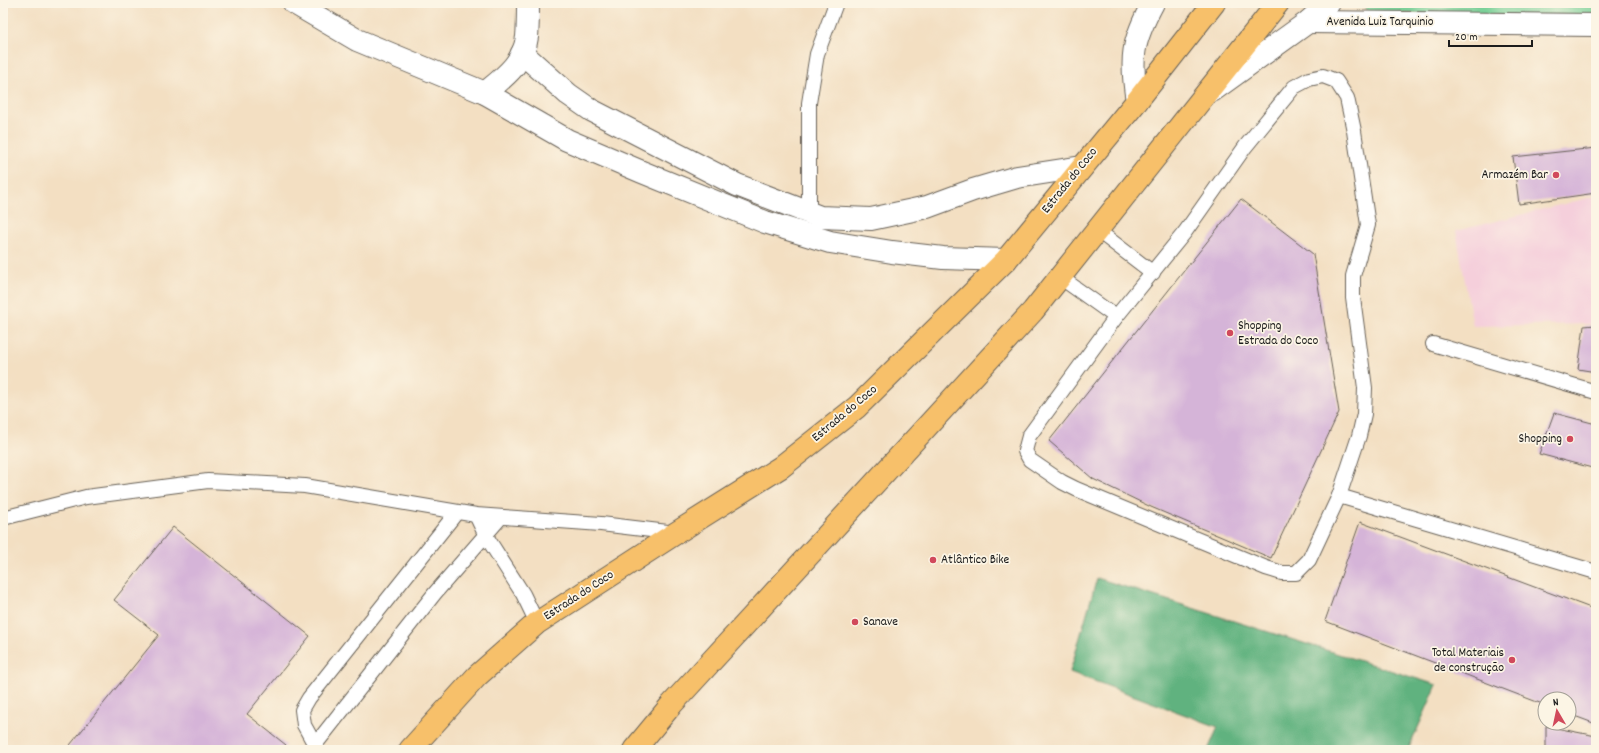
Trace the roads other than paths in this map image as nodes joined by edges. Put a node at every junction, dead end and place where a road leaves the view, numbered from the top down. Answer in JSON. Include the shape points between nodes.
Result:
{"nodes":[{"id":1,"x":294,"y":3,"type":"edge"},
{"id":2,"x":528,"y":3,"type":"edge"},
{"id":3,"x":836,"y":3,"type":"edge"},
{"id":4,"x":1153,"y":3,"type":"edge"},
{"id":5,"x":1214,"y":3,"type":"edge"},
{"id":6,"x":1278,"y":3,"type":"edge"},
{"id":7,"x":1329,"y":3,"type":"edge"},
{"id":8,"x":1308,"y":22,"type":"junction"},
{"id":9,"x":1596,"y":25,"type":"edge"},
{"id":10,"x":522,"y":53,"type":"junction"},
{"id":11,"x":485,"y":93,"type":"junction"},
{"id":12,"x":1202,"y":97,"type":"junction"},
{"id":13,"x":1137,"y":101,"type":"junction"},
{"id":14,"x":688,"y":159,"type":"junction"},
{"id":15,"x":1082,"y":167,"type":"junction"},
{"id":16,"x":675,"y":186,"type":"junction"},
{"id":17,"x":809,"y":212,"type":"junction"},
{"id":18,"x":1097,"y":230,"type":"junction"},
{"id":19,"x":800,"y":233,"type":"junction"},
{"id":20,"x":1006,"y":260,"type":"junction"},
{"id":21,"x":1153,"y":273,"type":"junction"},
{"id":22,"x":1060,"y":277,"type":"junction"},
{"id":23,"x":1116,"y":317,"type":"junction"},
{"id":24,"x":1433,"y":344,"type":"dead end"},
{"id":25,"x":1596,"y":392,"type":"edge"},
{"id":26,"x":1339,"y":496,"type":"junction"},
{"id":27,"x":457,"y":512,"type":"junction"},
{"id":28,"x":476,"y":515,"type":"junction"},
{"id":29,"x":3,"y":518,"type":"edge"},
{"id":30,"x":501,"y":518,"type":"junction"},
{"id":31,"x":676,"y":533,"type":"junction"},
{"id":32,"x":486,"y":536,"type":"junction"},
{"id":33,"x":1596,"y":572,"type":"edge"},
{"id":34,"x":537,"y":623,"type":"junction"},
{"id":35,"x":313,"y":748,"type":"edge"},
{"id":36,"x":410,"y":750,"type":"edge"},
{"id":37,"x":634,"y":750,"type":"edge"}],
"edges":[{"from":1,"to":11,"type":"street","via":[[357,40]]},
{"from":2,"to":10,"type":"street","via":[[527,38]]},
{"from":3,"to":17,"type":"lane","via":[[817,54],[809,103]]},
{"from":4,"to":13,"type":"street","via":[[1143,21],[1134,47],[1133,72]]},
{"from":5,"to":13,"type":"highway","name":"Estrada do Coco"},
{"from":6,"to":12,"type":"highway"},
{"from":7,"to":8,"type":"street"},
{"from":8,"to":9,"type":"street","name":"Avenida Luiz Tarquinio"},
{"from":8,"to":12,"type":"street"},
{"from":10,"to":11,"type":"street","via":[[512,70]]},
{"from":10,"to":14,"type":"street","via":[[568,94],[591,110]]},
{"from":11,"to":16,"type":"street","via":[[567,140]]},
{"from":12,"to":18,"type":"highway"},
{"from":13,"to":15,"type":"highway","name":"Estrada do Coco"},
{"from":14,"to":16,"type":"street"},
{"from":14,"to":17,"type":"street","via":[[737,185]]},
{"from":15,"to":17,"type":"street","via":[[1017,177],[927,207],[871,219],[820,217]]},
{"from":15,"to":20,"type":"highway","name":"Estrada do Coco"},
{"from":16,"to":19,"type":"street","via":[[765,222]]},
{"from":17,"to":19,"type":"street"},
{"from":18,"to":21,"type":"lane"},
{"from":18,"to":22,"type":"highway"},
{"from":19,"to":20,"type":"street","via":[[830,242],[892,252],[943,258]]},
{"from":20,"to":31,"type":"highway","name":"Estrada do Coco","via":[[857,407],[781,467]]},
{"from":21,"to":23,"type":"lane"},
{"from":21,"to":26,"type":"lane","via":[[1245,147],[1294,87],[1309,79],[1323,76],[1336,81],[1347,98],[1368,225],[1353,276],[1353,298],[1365,388],[1364,414]]},
{"from":22,"to":23,"type":"lane"},
{"from":22,"to":37,"type":"highway","via":[[1034,311],[672,704]]},
{"from":23,"to":26,"type":"lane","via":[[1029,436],[1025,451],[1030,460],[1076,489],[1282,573],[1296,573],[1309,560]]},
{"from":24,"to":25,"type":"lane"},
{"from":26,"to":33,"type":"lane"},
{"from":27,"to":28,"type":"lane"},
{"from":27,"to":29,"type":"lane","via":[[305,486],[208,480],[86,497]]},
{"from":27,"to":35,"type":"lane","via":[[309,698],[302,710],[304,725]]},
{"from":28,"to":30,"type":"lane"},
{"from":28,"to":32,"type":"lane"},
{"from":30,"to":31,"type":"lane","via":[[601,524]]},
{"from":30,"to":32,"type":"lane"},
{"from":31,"to":34,"type":"highway","name":"Estrada do Coco"},
{"from":32,"to":34,"type":"lane","via":[[523,594]]},
{"from":32,"to":35,"type":"lane","via":[[435,594]]},
{"from":34,"to":36,"type":"highway","name":"Estrada do Coco","via":[[477,676]]}]}
